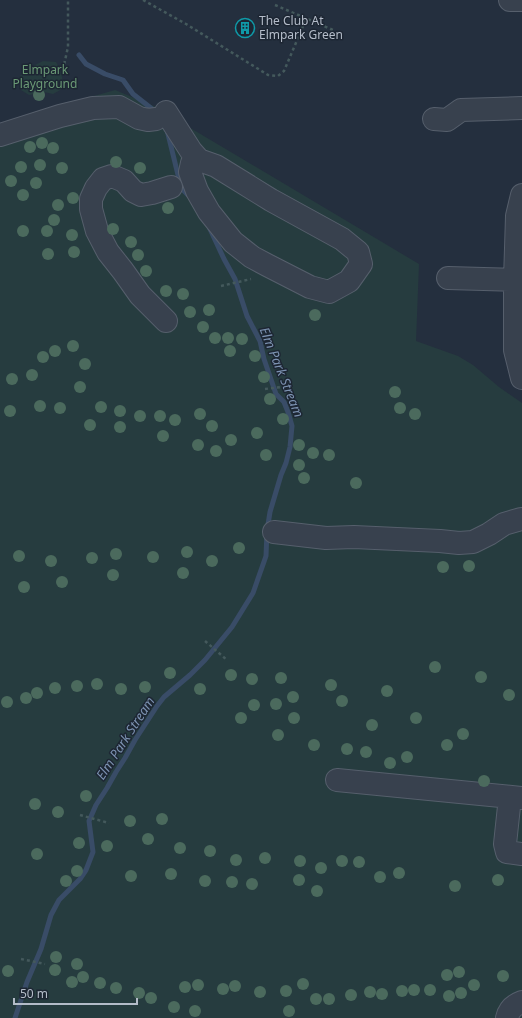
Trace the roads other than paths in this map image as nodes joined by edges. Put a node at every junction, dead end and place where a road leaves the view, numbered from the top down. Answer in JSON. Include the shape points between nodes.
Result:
{"nodes":[{"id":1,"x":510,"y":0,"type":"edge"},
{"id":2,"x":522,"y":0,"type":"edge"},
{"id":3,"x":522,"y":108,"type":"edge"},
{"id":4,"x":434,"y":119,"type":"dead end"},
{"id":5,"x":0,"y":135,"type":"edge"},
{"id":6,"x":199,"y":160,"type":"junction"},
{"id":7,"x":171,"y":187,"type":"dead end"},
{"id":8,"x":522,"y":195,"type":"edge"},
{"id":9,"x":448,"y":278,"type":"dead end"},
{"id":10,"x":515,"y":280,"type":"junction"},
{"id":11,"x":166,"y":321,"type":"dead end"},
{"id":12,"x":522,"y":378,"type":"edge"},
{"id":13,"x":521,"y":519,"type":"dead end"},
{"id":14,"x":274,"y":532,"type":"dead end"},
{"id":15,"x":337,"y":780,"type":"dead end"},
{"id":16,"x":516,"y":797,"type":"edge"},
{"id":17,"x":522,"y":854,"type":"edge"},
{"id":18,"x":522,"y":1002,"type":"edge"},
{"id":19,"x":490,"y":1018,"type":"edge"},
{"id":20,"x":500,"y":1018,"type":"edge"},
{"id":21,"x":507,"y":1018,"type":"edge"}],
"edges":[{"from":1,"to":2,"type":"street"},
{"from":3,"to":4,"type":"street","via":[[461,110],[447,120]]},
{"from":5,"to":6,"type":"street","via":[[93,108],[119,107],[148,120],[161,115]]},
{"from":6,"to":6,"type":"street","via":[[192,162],[190,172],[197,192],[233,242],[252,257],[310,287],[329,292],[349,281],[361,264],[358,252],[342,239],[216,166]]},
{"from":7,"to":11,"type":"street","via":[[141,195],[124,181],[112,176],[103,179],[91,199],[97,231],[108,252],[140,295]]},
{"from":8,"to":10,"type":"street","via":[[517,216]]},
{"from":9,"to":10,"type":"street"},
{"from":10,"to":12,"type":"street","via":[[515,350]]},
{"from":13,"to":14,"type":"street","via":[[504,524],[473,542],[459,543],[354,537],[326,538]]},
{"from":15,"to":16,"type":"street"},
{"from":16,"to":17,"type":"street","via":[[505,844],[507,852]]},
{"from":18,"to":21,"type":"street","via":[[514,1005]]},
{"from":19,"to":20,"type":"street"}]}
